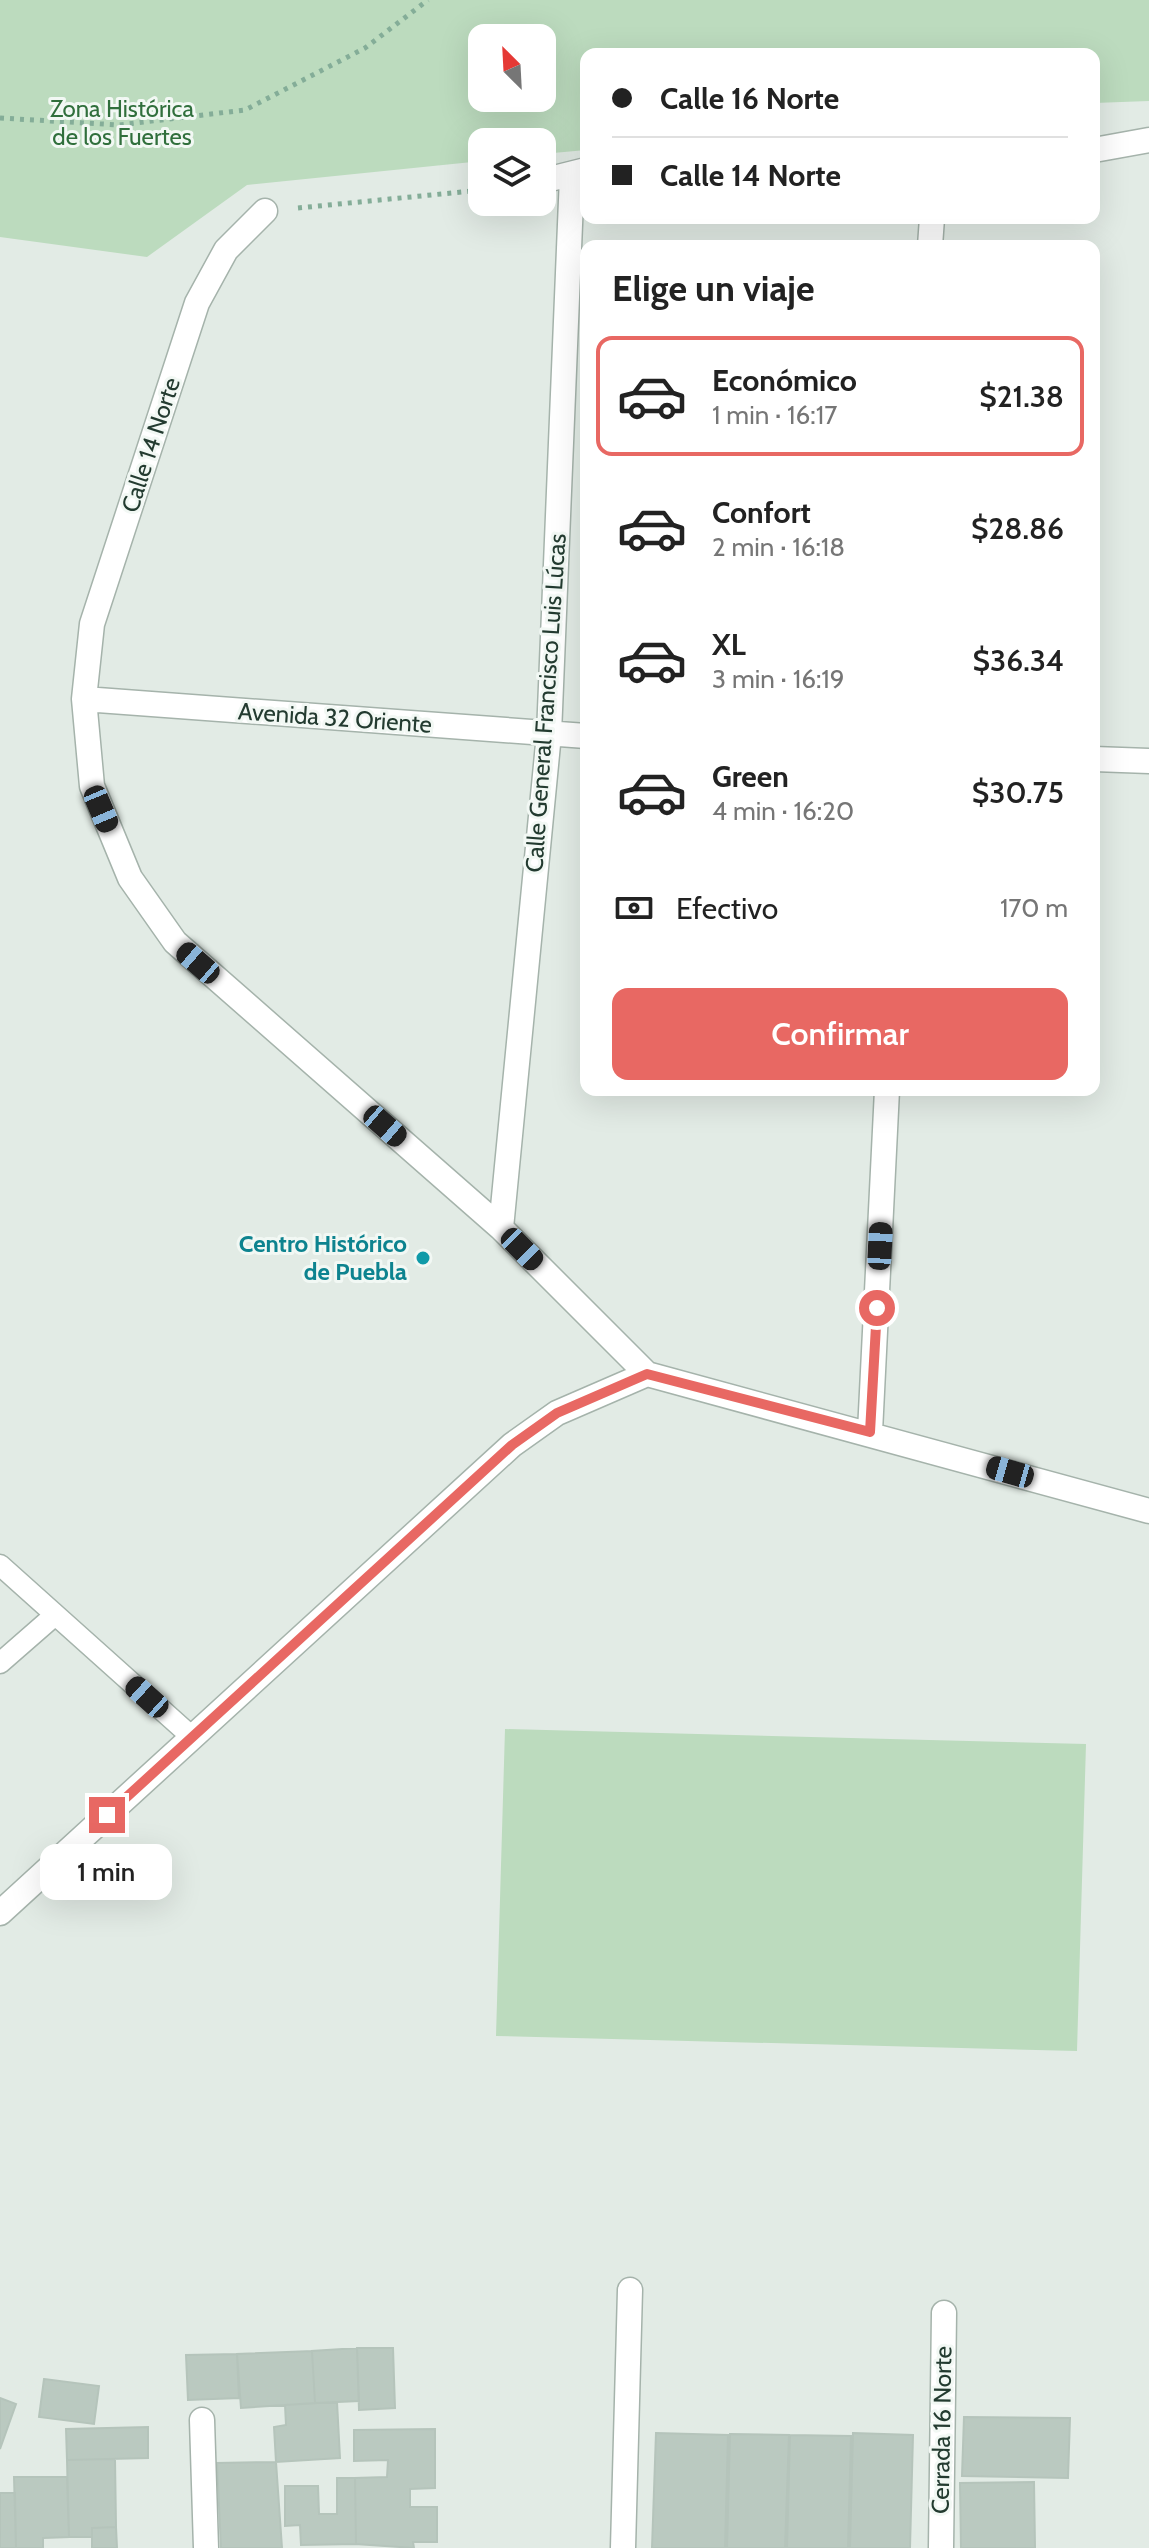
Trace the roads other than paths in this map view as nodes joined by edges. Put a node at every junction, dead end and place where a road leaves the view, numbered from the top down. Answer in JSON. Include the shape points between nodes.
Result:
{"nodes":[{"id":1,"x":1149,"y":140,"type":"edge"},
{"id":2,"x":1100,"y":149,"type":"edge"},
{"id":3,"x":579,"y":173,"type":"edge"},
{"id":4,"x":556,"y":178,"type":"edge"},
{"id":5,"x":265,"y":211,"type":"road end"},
{"id":6,"x":84,"y":699,"type":"junction"},
{"id":7,"x":549,"y":734,"type":"junction"},
{"id":8,"x":580,"y":736,"type":"edge"},
{"id":9,"x":1100,"y":759,"type":"edge"},
{"id":10,"x":1149,"y":761,"type":"edge"},
{"id":11,"x":887,"y":1096,"type":"edge"},
{"id":12,"x":501,"y":1228,"type":"junction"},
{"id":13,"x":647,"y":1374,"type":"junction"},
{"id":14,"x":870,"y":1432,"type":"junction"},
{"id":15,"x":1149,"y":1511,"type":"edge"},
{"id":16,"x":0,"y":1565,"type":"edge"},
{"id":17,"x":55,"y":1615,"type":"junction"},
{"id":18,"x":0,"y":1663,"type":"edge"},
{"id":19,"x":192,"y":1737,"type":"junction"},
{"id":20,"x":0,"y":1913,"type":"edge"},
{"id":21,"x":630,"y":2290,"type":"dead end"},
{"id":22,"x":944,"y":2313,"type":"dead end"},
{"id":23,"x":202,"y":2420,"type":"dead end"},
{"id":24,"x":206,"y":2548,"type":"edge"},
{"id":25,"x":623,"y":2548,"type":"edge"},
{"id":26,"x":941,"y":2548,"type":"edge"}],
"edges":[{"from":1,"to":2,"type":"street"},
{"from":3,"to":4,"type":"street"},
{"from":3,"to":7,"type":"street","name":"Calle General Francisco Luis Lúcas"},
{"from":5,"to":6,"type":"street","name":"Calle 14 Norte","via":[[226,250],[197,303],[92,624]]},
{"from":6,"to":7,"type":"street","name":"Avenida 32 Oriente"},
{"from":6,"to":12,"type":"street","name":"Calle 14 Norte","via":[[92,786],[130,878],[175,942]]},
{"from":7,"to":8,"type":"street","name":"Avenida 32 Oriente"},
{"from":7,"to":12,"type":"street","name":"Calle General Francisco Luis Lúcas"},
{"from":9,"to":10,"type":"street"},
{"from":11,"to":14,"type":"street"},
{"from":12,"to":13,"type":"street","name":"Calle 14 Norte"},
{"from":13,"to":14,"type":"street"},
{"from":13,"to":19,"type":"street","via":[[557,1413],[512,1445]]},
{"from":14,"to":15,"type":"street"},
{"from":16,"to":17,"type":"lane"},
{"from":17,"to":18,"type":"lane"},
{"from":17,"to":19,"type":"lane"},
{"from":19,"to":20,"type":"street"},
{"from":21,"to":25,"type":"street"},
{"from":22,"to":26,"type":"street","name":"Cerrada 16 Norte"},
{"from":23,"to":24,"type":"street"}]}
